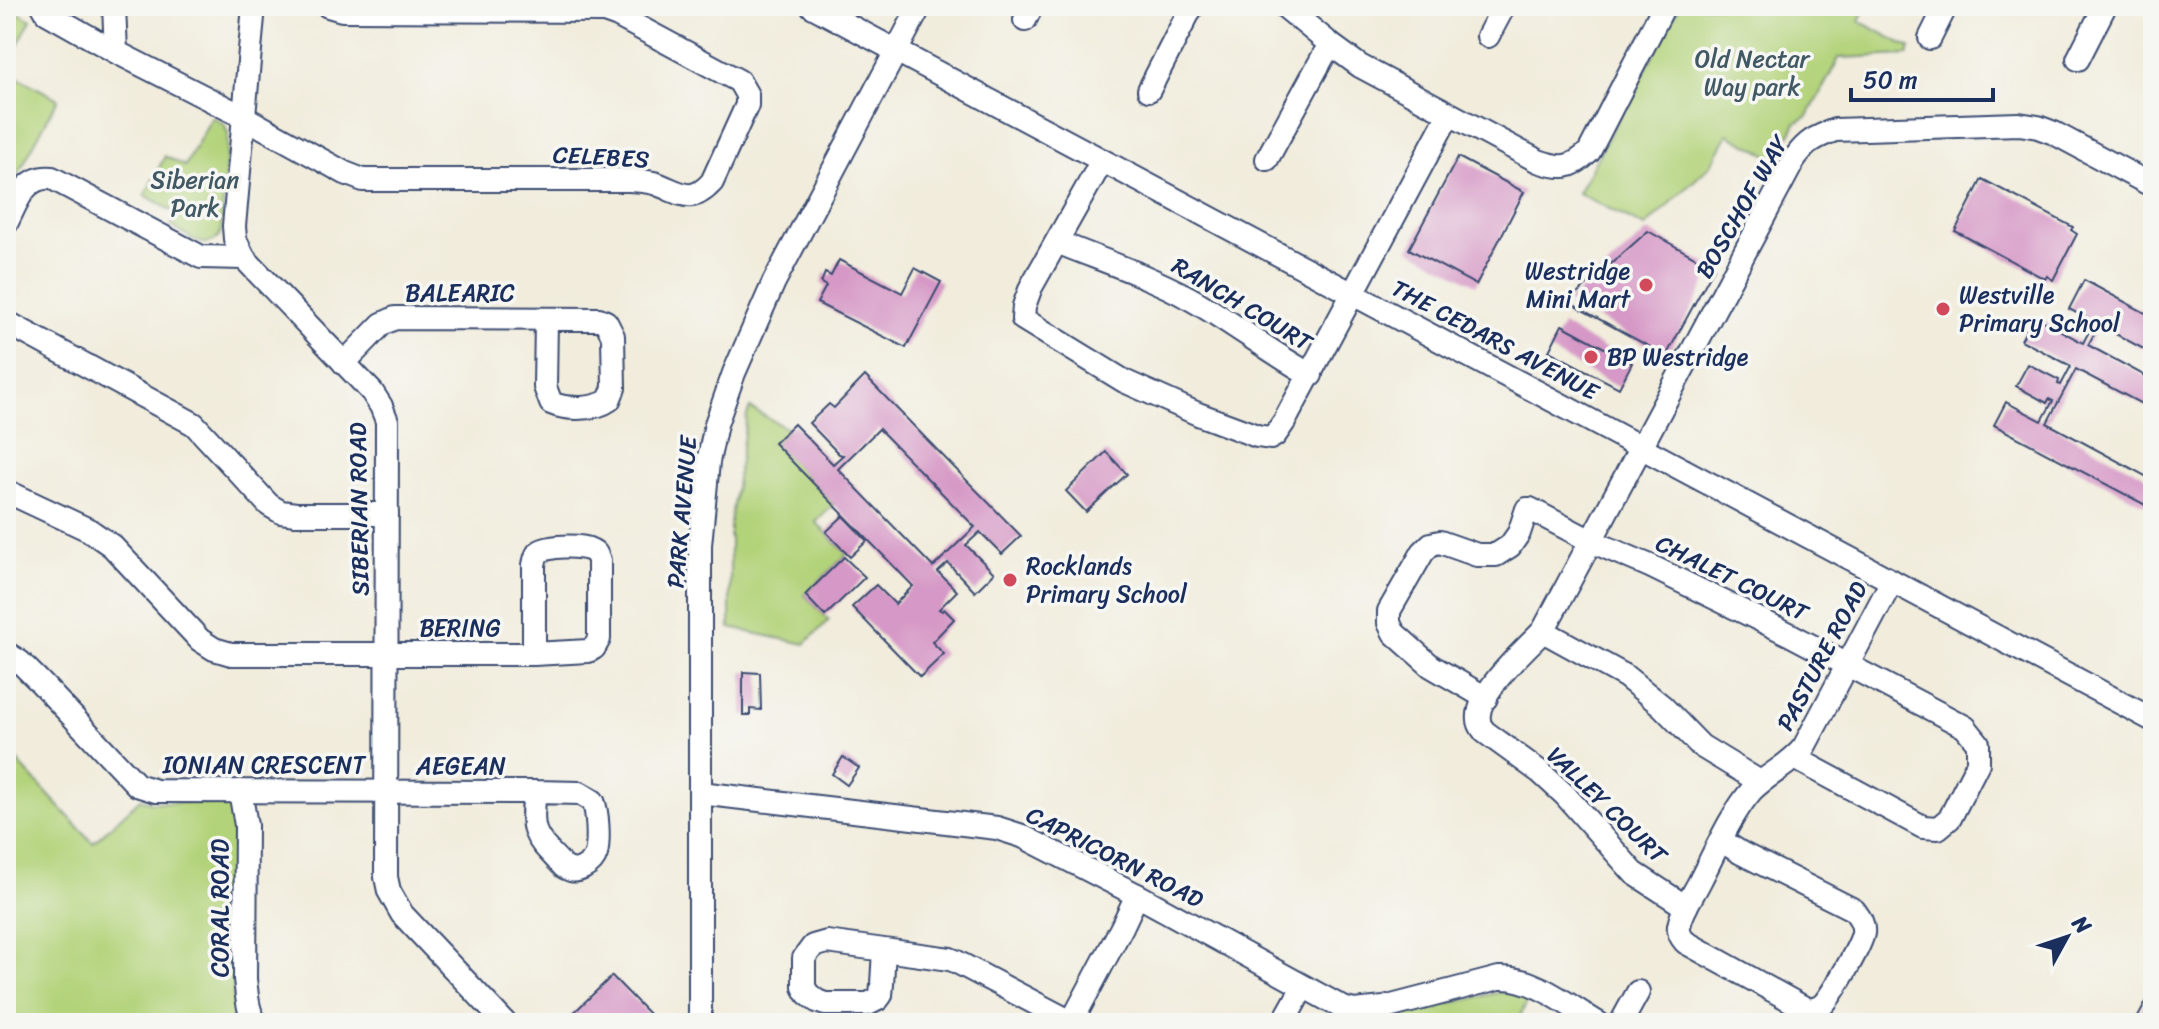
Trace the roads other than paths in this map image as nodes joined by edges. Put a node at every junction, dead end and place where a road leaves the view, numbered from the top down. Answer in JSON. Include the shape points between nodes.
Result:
{"nodes":[{"id":1,"x":43,"y":6,"type":"edge"},
{"id":2,"x":114,"y":6,"type":"edge"},
{"id":3,"x":254,"y":6,"type":"edge"},
{"id":4,"x":328,"y":6,"type":"edge"},
{"id":5,"x":812,"y":6,"type":"edge"},
{"id":6,"x":920,"y":6,"type":"edge"},
{"id":7,"x":1192,"y":6,"type":"edge"},
{"id":8,"x":1284,"y":6,"type":"edge"},
{"id":9,"x":1504,"y":6,"type":"edge"},
{"id":10,"x":1664,"y":6,"type":"edge"},
{"id":11,"x":1946,"y":6,"type":"edge"},
{"id":12,"x":2105,"y":6,"type":"edge"},
{"id":13,"x":1488,"y":36,"type":"dead end"},
{"id":14,"x":1930,"y":38,"type":"dead end"},
{"id":15,"x":1330,"y":44,"type":"junction"},
{"id":16,"x":896,"y":50,"type":"junction"},
{"id":17,"x":116,"y":52,"type":"junction"},
{"id":18,"x":2078,"y":59,"type":"dead end"},
{"id":19,"x":1149,"y":90,"type":"dead end"},
{"id":20,"x":1449,"y":114,"type":"junction"},
{"id":21,"x":244,"y":117,"type":"junction"},
{"id":22,"x":1267,"y":159,"type":"dead end"},
{"id":23,"x":1102,"y":161,"type":"junction"},
{"id":24,"x":2153,"y":186,"type":"edge"},
{"id":25,"x":6,"y":224,"type":"edge"},
{"id":26,"x":1057,"y":242,"type":"junction"},
{"id":27,"x":244,"y":258,"type":"junction"},
{"id":28,"x":1354,"y":294,"type":"junction"},
{"id":29,"x":546,"y":320,"type":"junction"},
{"id":30,"x":6,"y":322,"type":"edge"},
{"id":31,"x":344,"y":363,"type":"junction"},
{"id":32,"x":1311,"y":375,"type":"junction"},
{"id":33,"x":1642,"y":448,"type":"junction"},
{"id":34,"x":6,"y":491,"type":"edge"},
{"id":35,"x":387,"y":514,"type":"junction"},
{"id":36,"x":1591,"y":541,"type":"junction"},
{"id":37,"x":1892,"y":581,"type":"junction"},
{"id":38,"x":1543,"y":631,"type":"junction"},
{"id":39,"x":6,"y":653,"type":"edge"},
{"id":40,"x":387,"y":653,"type":"junction"},
{"id":41,"x":534,"y":654,"type":"junction"},
{"id":42,"x":1848,"y":666,"type":"junction"},
{"id":43,"x":1486,"y":698,"type":"junction"},
{"id":44,"x":2153,"y":720,"type":"edge"},
{"id":45,"x":1795,"y":758,"type":"junction"},
{"id":46,"x":1760,"y":782,"type":"junction"},
{"id":47,"x":240,"y":791,"type":"junction"},
{"id":48,"x":386,"y":791,"type":"junction"},
{"id":49,"x":535,"y":792,"type":"dead end"},
{"id":50,"x":700,"y":793,"type":"junction"},
{"id":51,"x":1722,"y":841,"type":"junction"},
{"id":52,"x":1137,"y":895,"type":"junction"},
{"id":53,"x":1686,"y":907,"type":"junction"},
{"id":54,"x":884,"y":950,"type":"dead end"},
{"id":55,"x":1303,"y":987,"type":"junction"},
{"id":56,"x":1638,"y":992,"type":"dead end"},
{"id":57,"x":256,"y":1023,"type":"edge"},
{"id":58,"x":505,"y":1023,"type":"edge"},
{"id":59,"x":700,"y":1023,"type":"edge"},
{"id":60,"x":1072,"y":1023,"type":"edge"},
{"id":61,"x":1283,"y":1023,"type":"edge"},
{"id":62,"x":1598,"y":1023,"type":"edge"},
{"id":63,"x":1621,"y":1023,"type":"edge"}],
"edges":[{"from":1,"to":17,"type":"street","name":"CELEBES"},
{"from":2,"to":17,"type":"street"},
{"from":3,"to":21,"type":"street","name":"SIBERIAN ROAD"},
{"from":4,"to":21,"type":"street","name":"CELEBES","via":[[604,11],[739,81],[747,105],[712,182],[690,196],[630,180],[363,180]]},
{"from":5,"to":16,"type":"street","name":"THE CEDARS AVENUE"},
{"from":6,"to":16,"type":"street","name":"PARK AVENUE"},
{"from":7,"to":19,"type":"street"},
{"from":8,"to":15,"type":"street"},
{"from":9,"to":13,"type":"street"},
{"from":10,"to":20,"type":"street","via":[[1589,152],[1577,163],[1558,167],[1538,161]]},
{"from":11,"to":14,"type":"street"},
{"from":12,"to":18,"type":"street"},
{"from":15,"to":20,"type":"street"},
{"from":15,"to":22,"type":"street"},
{"from":16,"to":23,"type":"street","name":"THE CEDARS AVENUE"},
{"from":16,"to":50,"type":"street","name":"PARK AVENUE","via":[[767,295],[716,424],[700,545]]},
{"from":17,"to":21,"type":"street","name":"CELEBES"},
{"from":20,"to":28,"type":"street"},
{"from":21,"to":27,"type":"street","name":"SIBERIAN ROAD","via":[[234,226]]},
{"from":23,"to":26,"type":"street"},
{"from":23,"to":28,"type":"street","name":"THE CEDARS AVENUE"},
{"from":24,"to":33,"type":"street","name":"BOSCHOF WAY","via":[[2029,125],[1835,130],[1815,137],[1795,158]]},
{"from":25,"to":27,"type":"street","via":[[33,179],[52,178],[201,257]]},
{"from":26,"to":32,"type":"street","name":"RANCH COURT","via":[[1191,299]]},
{"from":26,"to":32,"type":"street","via":[[1031,287],[1022,316],[1124,381],[1270,438]]},
{"from":27,"to":31,"type":"street","name":"SIBERIAN ROAD"},
{"from":28,"to":32,"type":"street"},
{"from":28,"to":33,"type":"street","name":"THE CEDARS AVENUE"},
{"from":29,"to":29,"type":"street","name":"BALEARIC","via":[[545,387],[551,403],[596,407],[609,400],[614,388],[613,336],[606,322]]},
{"from":29,"to":31,"type":"street","name":"BALEARIC","via":[[395,318],[382,324]]},
{"from":30,"to":35,"type":"street","via":[[194,424],[281,512]]},
{"from":31,"to":35,"type":"street","name":"SIBERIAN ROAD","via":[[372,392],[387,421]]},
{"from":33,"to":36,"type":"street","name":"BOSCHOF WAY"},
{"from":33,"to":37,"type":"street","name":"THE CEDARS AVENUE"},
{"from":34,"to":40,"type":"street","via":[[112,546],[214,649],[231,654]]},
{"from":35,"to":40,"type":"street","name":"SIBERIAN ROAD"},
{"from":36,"to":38,"type":"street","name":"BOSCHOF WAY"},
{"from":36,"to":42,"type":"street","name":"CHALET COURT"},
{"from":36,"to":43,"type":"street","name":"CHALET COURT","via":[[1528,509],[1510,546],[1496,555],[1477,555],[1440,542],[1423,552],[1389,611],[1389,623],[1431,666]]},
{"from":37,"to":42,"type":"street","name":"PASTURE ROAD"},
{"from":37,"to":44,"type":"street","name":"THE CEDARS AVENUE"},
{"from":38,"to":43,"type":"street","name":"BOSCHOF WAY","via":[[1506,667]]},
{"from":38,"to":46,"type":"street","via":[[1625,676],[1701,746]]},
{"from":39,"to":47,"type":"street","name":"IONIAN CRESCENT","via":[[137,785],[156,791]]},
{"from":40,"to":41,"type":"street","name":"BERING"},
{"from":40,"to":48,"type":"street","name":"SIBERIAN ROAD"},
{"from":41,"to":41,"type":"street","name":"BERING","via":[[581,653],[597,644],[599,560],[587,548],[551,548],[536,556]]},
{"from":42,"to":45,"type":"street","name":"PASTURE ROAD"},
{"from":42,"to":45,"type":"street","name":"CHALET COURT","via":[[1965,727],[1978,743],[1978,763],[1950,818],[1938,828],[1923,827]]},
{"from":43,"to":53,"type":"street","name":"VALLEY COURT","via":[[1478,715],[1485,732],[1565,795],[1634,873]]},
{"from":45,"to":46,"type":"street","name":"PASTURE ROAD"},
{"from":46,"to":51,"type":"street","name":"PASTURE ROAD"},
{"from":47,"to":48,"type":"street","name":"IONIAN CRESCENT"},
{"from":47,"to":57,"type":"street","name":"CORAL ROAD","via":[[246,825],[245,979]]},
{"from":48,"to":49,"type":"street","name":"AEGEAN"},
{"from":48,"to":58,"type":"street","name":"SIBERIAN ROAD","via":[[386,877],[393,901]]},
{"from":50,"to":52,"type":"street","name":"CAPRICORN ROAD","via":[[997,828]]},
{"from":50,"to":59,"type":"street","name":"PARK AVENUE"},
{"from":51,"to":53,"type":"street","name":"PASTURE ROAD"},
{"from":51,"to":53,"type":"street","via":[[1854,910],[1864,930],[1861,941],[1830,997],[1808,1010],[1685,942],[1678,927]]},
{"from":52,"to":55,"type":"street","name":"CAPRICORN ROAD"},
{"from":52,"to":60,"type":"street"},
{"from":54,"to":60,"type":"street","via":[[955,961]]},
{"from":55,"to":61,"type":"street"},
{"from":55,"to":62,"type":"street","name":"CAPRICORN ROAD","via":[[1354,1011],[1510,978],[1525,981]]},
{"from":56,"to":63,"type":"street"}]}
